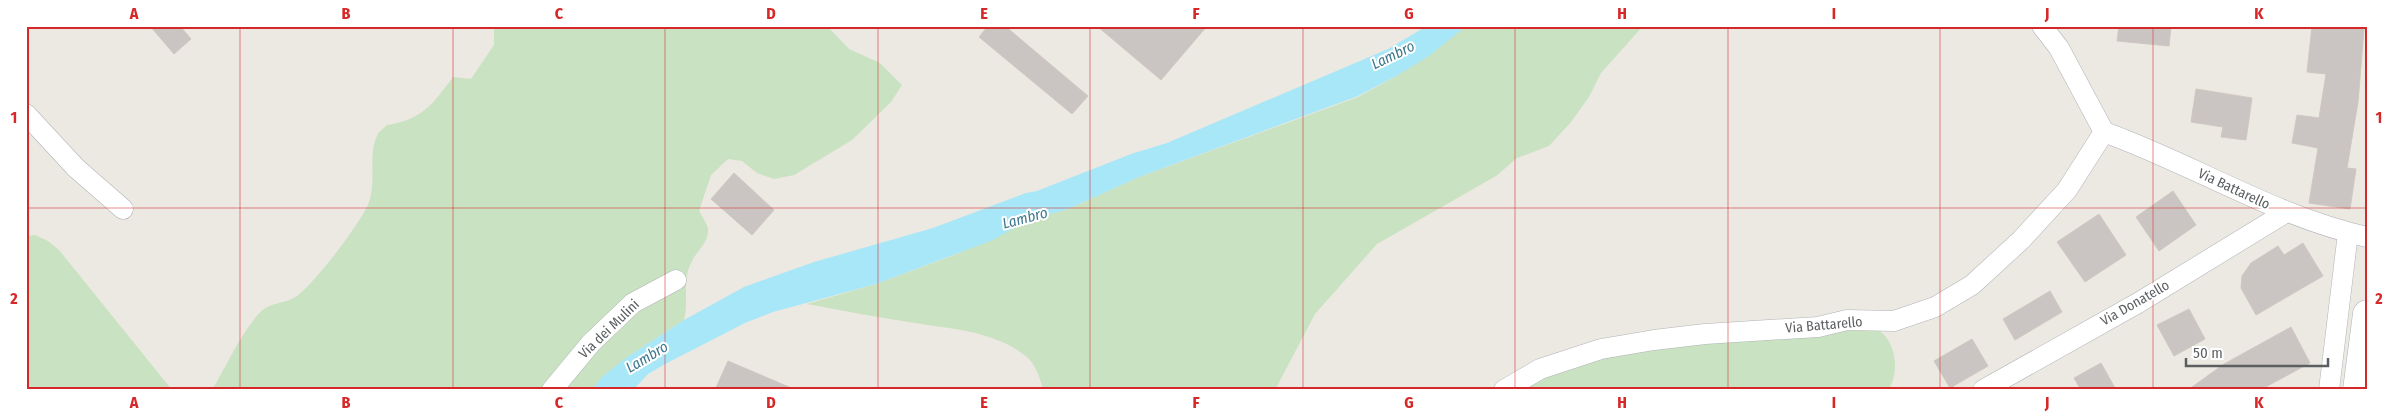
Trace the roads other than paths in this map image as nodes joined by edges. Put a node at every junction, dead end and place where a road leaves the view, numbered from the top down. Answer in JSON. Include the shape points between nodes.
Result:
{"nodes":[{"id":1,"x":2042,"y":26,"type":"edge"},
{"id":2,"x":26,"y":114,"type":"edge"},
{"id":3,"x":2104,"y":132,"type":"junction"},
{"id":4,"x":123,"y":209,"type":"dead end"},
{"id":5,"x":2285,"y":212,"type":"junction"},
{"id":6,"x":2358,"y":235,"type":"edge"},
{"id":7,"x":676,"y":280,"type":"dead end"},
{"id":8,"x":2367,"y":314,"type":"edge"},
{"id":9,"x":552,"y":390,"type":"edge"},
{"id":10,"x":1504,"y":390,"type":"edge"},
{"id":11,"x":1983,"y":390,"type":"edge"},
{"id":12,"x":2330,"y":390,"type":"edge"},
{"id":13,"x":2357,"y":390,"type":"edge"}],
"edges":[{"from":1,"to":3,"type":"street","via":[[2058,48]]},
{"from":2,"to":4,"type":"street","via":[[76,168]]},
{"from":3,"to":5,"type":"street","name":"Via Battarello"},
{"from":3,"to":10,"type":"street","name":"Via Battarello","via":[[2067,190],[2021,240],[1972,285],[1935,307],[1894,321],[1847,320],[1818,327],[1705,334],[1601,349],[1540,369]]},
{"from":5,"to":6,"type":"street","name":"Via Battarello"},
{"from":5,"to":11,"type":"street","name":"Via Donatello","via":[[2138,303]]},
{"from":6,"to":12,"type":"street"},
{"from":7,"to":9,"type":"street","name":"Via dei Mulini","via":[[633,303],[591,344]]},
{"from":8,"to":13,"type":"street"}]}
